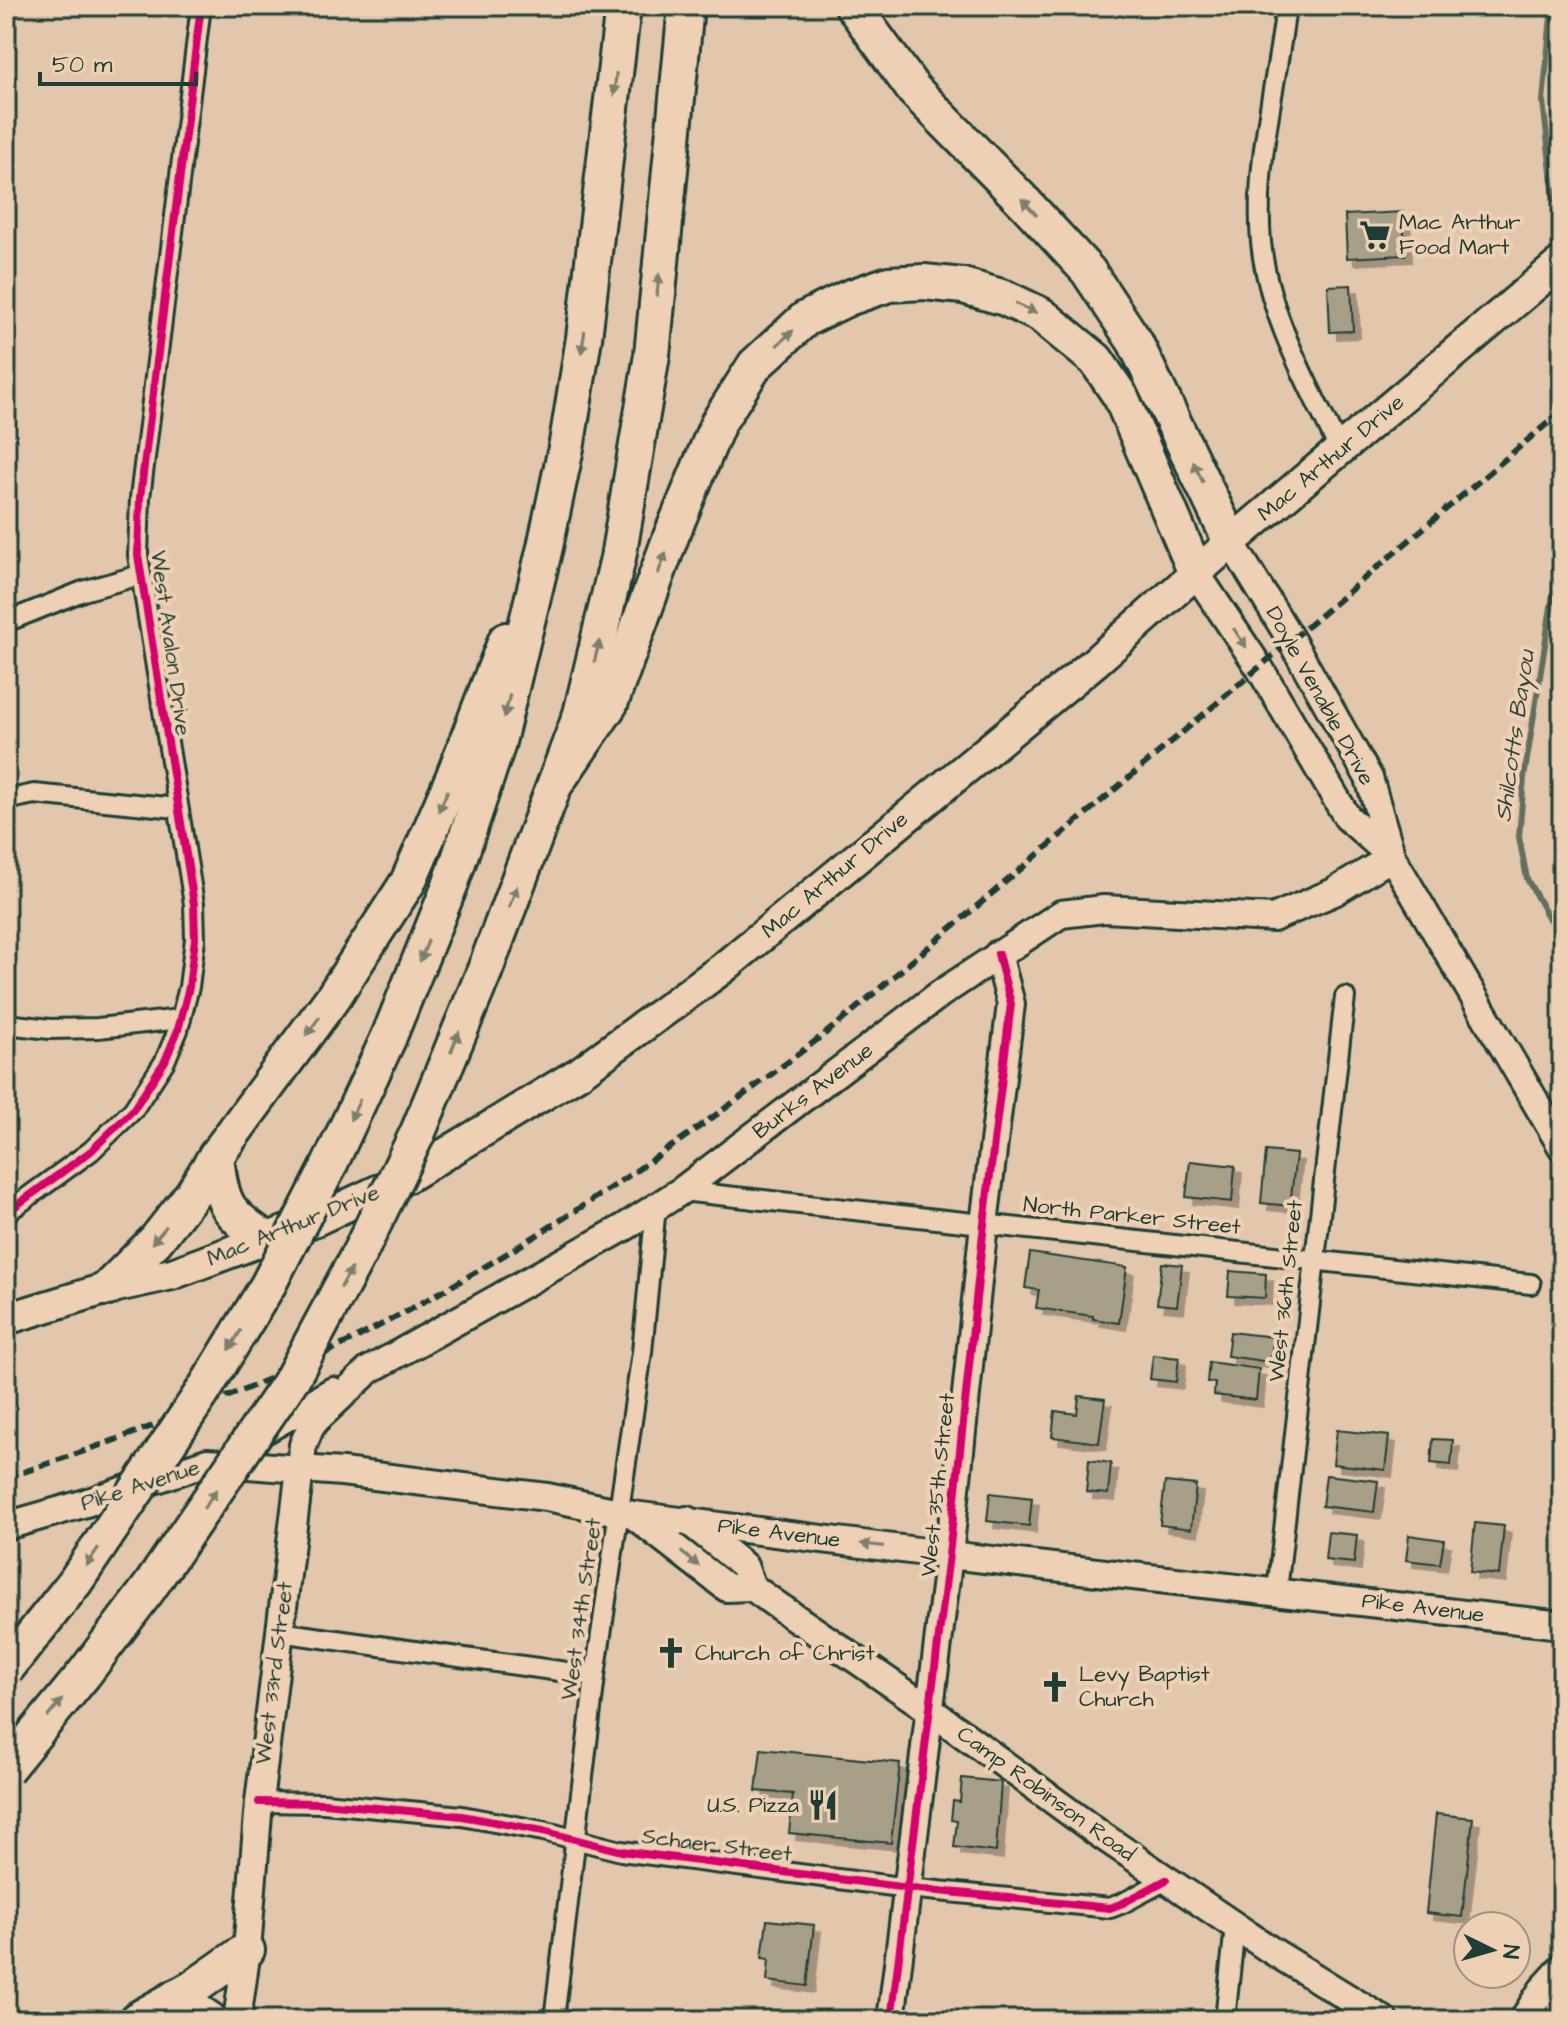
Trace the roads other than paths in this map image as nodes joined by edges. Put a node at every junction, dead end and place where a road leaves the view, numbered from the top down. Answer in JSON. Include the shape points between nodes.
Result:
{"nodes":[{"id":1,"x":201,"y":6,"type":"edge"},
{"id":2,"x":623,"y":6,"type":"edge"},
{"id":3,"x":686,"y":6,"type":"edge"},
{"id":4,"x":853,"y":6,"type":"edge"},
{"id":5,"x":1286,"y":6,"type":"edge"},
{"id":6,"x":1562,"y":262,"type":"edge"},
{"id":7,"x":1340,"y":451,"type":"junction"},
{"id":8,"x":1231,"y":542,"type":"junction"},
{"id":9,"x":545,"y":547,"type":"junction"},
{"id":10,"x":1196,"y":573,"type":"junction"},
{"id":11,"x":140,"y":575,"type":"junction"},
{"id":12,"x":6,"y":622,"type":"edge"},
{"id":13,"x":556,"y":783,"type":"junction"},
{"id":14,"x":6,"y":800,"type":"edge"},
{"id":15,"x":177,"y":808,"type":"junction"},
{"id":16,"x":1392,"y":857,"type":"junction"},
{"id":17,"x":998,"y":954,"type":"junction"},
{"id":18,"x":1345,"y":997,"type":"dead end"},
{"id":19,"x":181,"y":1019,"type":"junction"},
{"id":20,"x":6,"y":1024,"type":"edge"},
{"id":21,"x":1562,"y":1147,"type":"edge"},
{"id":22,"x":216,"y":1156,"type":"junction"},
{"id":23,"x":681,"y":1191,"type":"junction"},
{"id":24,"x":656,"y":1206,"type":"junction"},
{"id":25,"x":6,"y":1213,"type":"edge"},
{"id":26,"x":984,"y":1224,"type":"junction"},
{"id":27,"x":265,"y":1238,"type":"junction"},
{"id":28,"x":1313,"y":1260,"type":"junction"},
{"id":29,"x":1531,"y":1284,"type":"dead end"},
{"id":30,"x":108,"y":1288,"type":"junction"},
{"id":31,"x":6,"y":1319,"type":"edge"},
{"id":32,"x":369,"y":1370,"type":"junction"},
{"id":33,"x":207,"y":1462,"type":"junction"},
{"id":34,"x":300,"y":1470,"type":"junction"},
{"id":35,"x":626,"y":1513,"type":"junction"},
{"id":36,"x":687,"y":1520,"type":"junction"},
{"id":37,"x":6,"y":1526,"type":"edge"},
{"id":38,"x":949,"y":1555,"type":"junction"},
{"id":39,"x":752,"y":1587,"type":"junction"},
{"id":40,"x":1277,"y":1591,"type":"junction"},
{"id":41,"x":1562,"y":1625,"type":"edge"},
{"id":42,"x":279,"y":1632,"type":"junction"},
{"id":43,"x":6,"y":1669,"type":"edge"},
{"id":44,"x":595,"y":1676,"type":"junction"},
{"id":45,"x":930,"y":1710,"type":"junction"},
{"id":46,"x":6,"y":1769,"type":"edge"},
{"id":47,"x":259,"y":1802,"type":"junction"},
{"id":48,"x":576,"y":1839,"type":"junction"},
{"id":49,"x":1166,"y":1880,"type":"junction"},
{"id":50,"x":908,"y":1888,"type":"junction"},
{"id":51,"x":1235,"y":1926,"type":"junction"},
{"id":52,"x":247,"y":1950,"type":"junction"},
{"id":53,"x":1562,"y":1968,"type":"edge"},
{"id":54,"x":176,"y":1997,"type":"junction"},
{"id":55,"x":1562,"y":2003,"type":"edge"},
{"id":56,"x":136,"y":2020,"type":"edge"},
{"id":57,"x":210,"y":2020,"type":"edge"},
{"id":58,"x":237,"y":2020,"type":"edge"},
{"id":59,"x":554,"y":2020,"type":"edge"},
{"id":60,"x":891,"y":2020,"type":"edge"},
{"id":61,"x":1225,"y":2020,"type":"edge"},
{"id":62,"x":1384,"y":2020,"type":"edge"},
{"id":63,"x":1523,"y":2020,"type":"edge"},
{"id":64,"x":1560,"y":2020,"type":"edge"}],
"edges":[{"from":1,"to":11,"type":"street","name":"West Avalon Drive","via":[[140,498]]},
{"from":2,"to":9,"type":"highway","one_way":true,"via":[[584,338]]},
{"from":13,"to":3,"type":"highway","one_way":true,"via":[[600,640],[635,459],[652,355]]},
{"from":8,"to":4,"type":"highway","one_way":true,"via":[[1135,342],[1088,271],[914,90]]},
{"from":5,"to":7,"type":"street","via":[[1264,150],[1261,241],[1280,321]]},
{"from":6,"to":7,"type":"main road","name":"Mac Arthur Drive"},
{"from":7,"to":8,"type":"main road","name":"Mac Arthur Drive"},
{"from":8,"to":10,"type":"main road","name":"Mac Arthur Drive"},
{"from":8,"to":16,"type":"main road","name":"Doyle Venable Drive","via":[[1369,778]]},
{"from":9,"to":22,"type":"highway","one_way":true,"via":[[408,882],[334,996]]},
{"from":9,"to":43,"type":"highway","one_way":true,"bridge":true,"via":[[492,760],[451,883],[388,1039],[327,1170],[268,1285],[204,1390],[75,1582]]},
{"from":13,"to":10,"type":"highway","one_way":true,"via":[[610,704],[718,423],[755,365],[805,319],[889,284],[963,286],[1005,298],[1041,315],[1096,360],[1121,397]]},
{"from":10,"to":16,"type":"main road","name":"Doyle Venable Drive","one_way":true,"via":[[1259,667],[1347,817]]},
{"from":10,"to":27,"type":"main road","name":"Mac Arthur Drive","via":[[745,950],[629,1039],[407,1177]]},
{"from":11,"to":12,"type":"street"},
{"from":11,"to":15,"type":"street","name":"West Avalon Drive"},
{"from":46,"to":13,"type":"highway","one_way":true,"bridge":true,"via":[[149,1588],[293,1377],[418,1132]]},
{"from":14,"to":15,"type":"street","via":[[34,794]]},
{"from":15,"to":19,"type":"street","name":"West Avalon Drive","via":[[195,939]]},
{"from":16,"to":17,"type":"main road","name":"Burks Avenue","via":[[1334,892],[1273,918],[1079,910],[1061,914]]},
{"from":16,"to":21,"type":"main road","name":"Doyle Venable Drive"},
{"from":17,"to":23,"type":"main road","name":"Burks Avenue"},
{"from":17,"to":26,"type":"main road","name":"West 35th Street","via":[[1011,1004]]},
{"from":18,"to":28,"type":"street","name":"West 36th Street"},
{"from":19,"to":20,"type":"street","via":[[98,1028]]},
{"from":19,"to":25,"type":"street","name":"West Avalon Drive","via":[[165,1061],[133,1110],[91,1151]]},
{"from":22,"to":27,"type":"highway","via":[[227,1207]]},
{"from":22,"to":30,"type":"highway","one_way":true,"via":[[156,1240]]},
{"from":23,"to":24,"type":"main road","name":"Burks Avenue"},
{"from":23,"to":26,"type":"street","name":"North Parker Street"},
{"from":24,"to":32,"type":"main road","name":"Burks Avenue"},
{"from":24,"to":35,"type":"street","name":"West 34th Street"},
{"from":26,"to":28,"type":"street","name":"North Parker Street"},
{"from":26,"to":38,"type":"main road","name":"West 35th Street"},
{"from":27,"to":30,"type":"main road","name":"Mac Arthur Drive","via":[[172,1274]]},
{"from":28,"to":29,"type":"street","name":"North Parker Street"},
{"from":28,"to":40,"type":"street","name":"West 36th Street"},
{"from":30,"to":31,"type":"main road","name":"Mac Arthur Drive"},
{"from":32,"to":33,"type":"main road"},
{"from":32,"to":34,"type":"main road","name":"Burks Avenue","via":[[311,1426]]},
{"from":33,"to":34,"type":"main road","name":"Pike Avenue"},
{"from":33,"to":37,"type":"main road","name":"Pike Avenue"},
{"from":34,"to":35,"type":"main road","name":"Pike Avenue","via":[[547,1497]]},
{"from":34,"to":42,"type":"main road","name":"West 33rd Street"},
{"from":35,"to":36,"type":"main road","name":"Pike Avenue"},
{"from":35,"to":39,"type":"main road","name":"Camp Robinson Road","one_way":true,"via":[[727,1588]]},
{"from":35,"to":44,"type":"street","name":"West 34th Street"},
{"from":38,"to":36,"type":"main road","name":"Pike Avenue","one_way":true},
{"from":36,"to":39,"type":"main road","name":"Camp Robinson Road","via":[[744,1566]]},
{"from":38,"to":40,"type":"main road","name":"Pike Avenue"},
{"from":38,"to":45,"type":"main road","name":"West 35th Street"},
{"from":39,"to":45,"type":"main road","name":"Camp Robinson Road"},
{"from":40,"to":41,"type":"main road","name":"Pike Avenue"},
{"from":42,"to":44,"type":"street"},
{"from":42,"to":47,"type":"main road","name":"West 33rd Street"},
{"from":44,"to":48,"type":"street","name":"West 34th Street"},
{"from":45,"to":49,"type":"main road","name":"Camp Robinson Road"},
{"from":45,"to":50,"type":"main road","name":"West 35th Street"},
{"from":47,"to":48,"type":"street","name":"Schaer Street","via":[[462,1816]]},
{"from":47,"to":52,"type":"main road","name":"West 33rd Street"},
{"from":48,"to":50,"type":"street","name":"Schaer Street","via":[[621,1851]]},
{"from":48,"to":59,"type":"street","name":"West 34th Street"},
{"from":49,"to":50,"type":"street","name":"Schaer Street","via":[[1110,1908]]},
{"from":49,"to":51,"type":"main road","name":"Camp Robinson Road"},
{"from":50,"to":60,"type":"main road","name":"West 35th Street"},
{"from":51,"to":61,"type":"street"},
{"from":51,"to":62,"type":"main road","name":"Camp Robinson Road"},
{"from":52,"to":54,"type":"highway"},
{"from":52,"to":58,"type":"main road","name":"West 33rd Street"},
{"from":53,"to":63,"type":"main road"},
{"from":54,"to":56,"type":"highway"},
{"from":54,"to":57,"type":"highway"},
{"from":55,"to":64,"type":"main road"}]}
